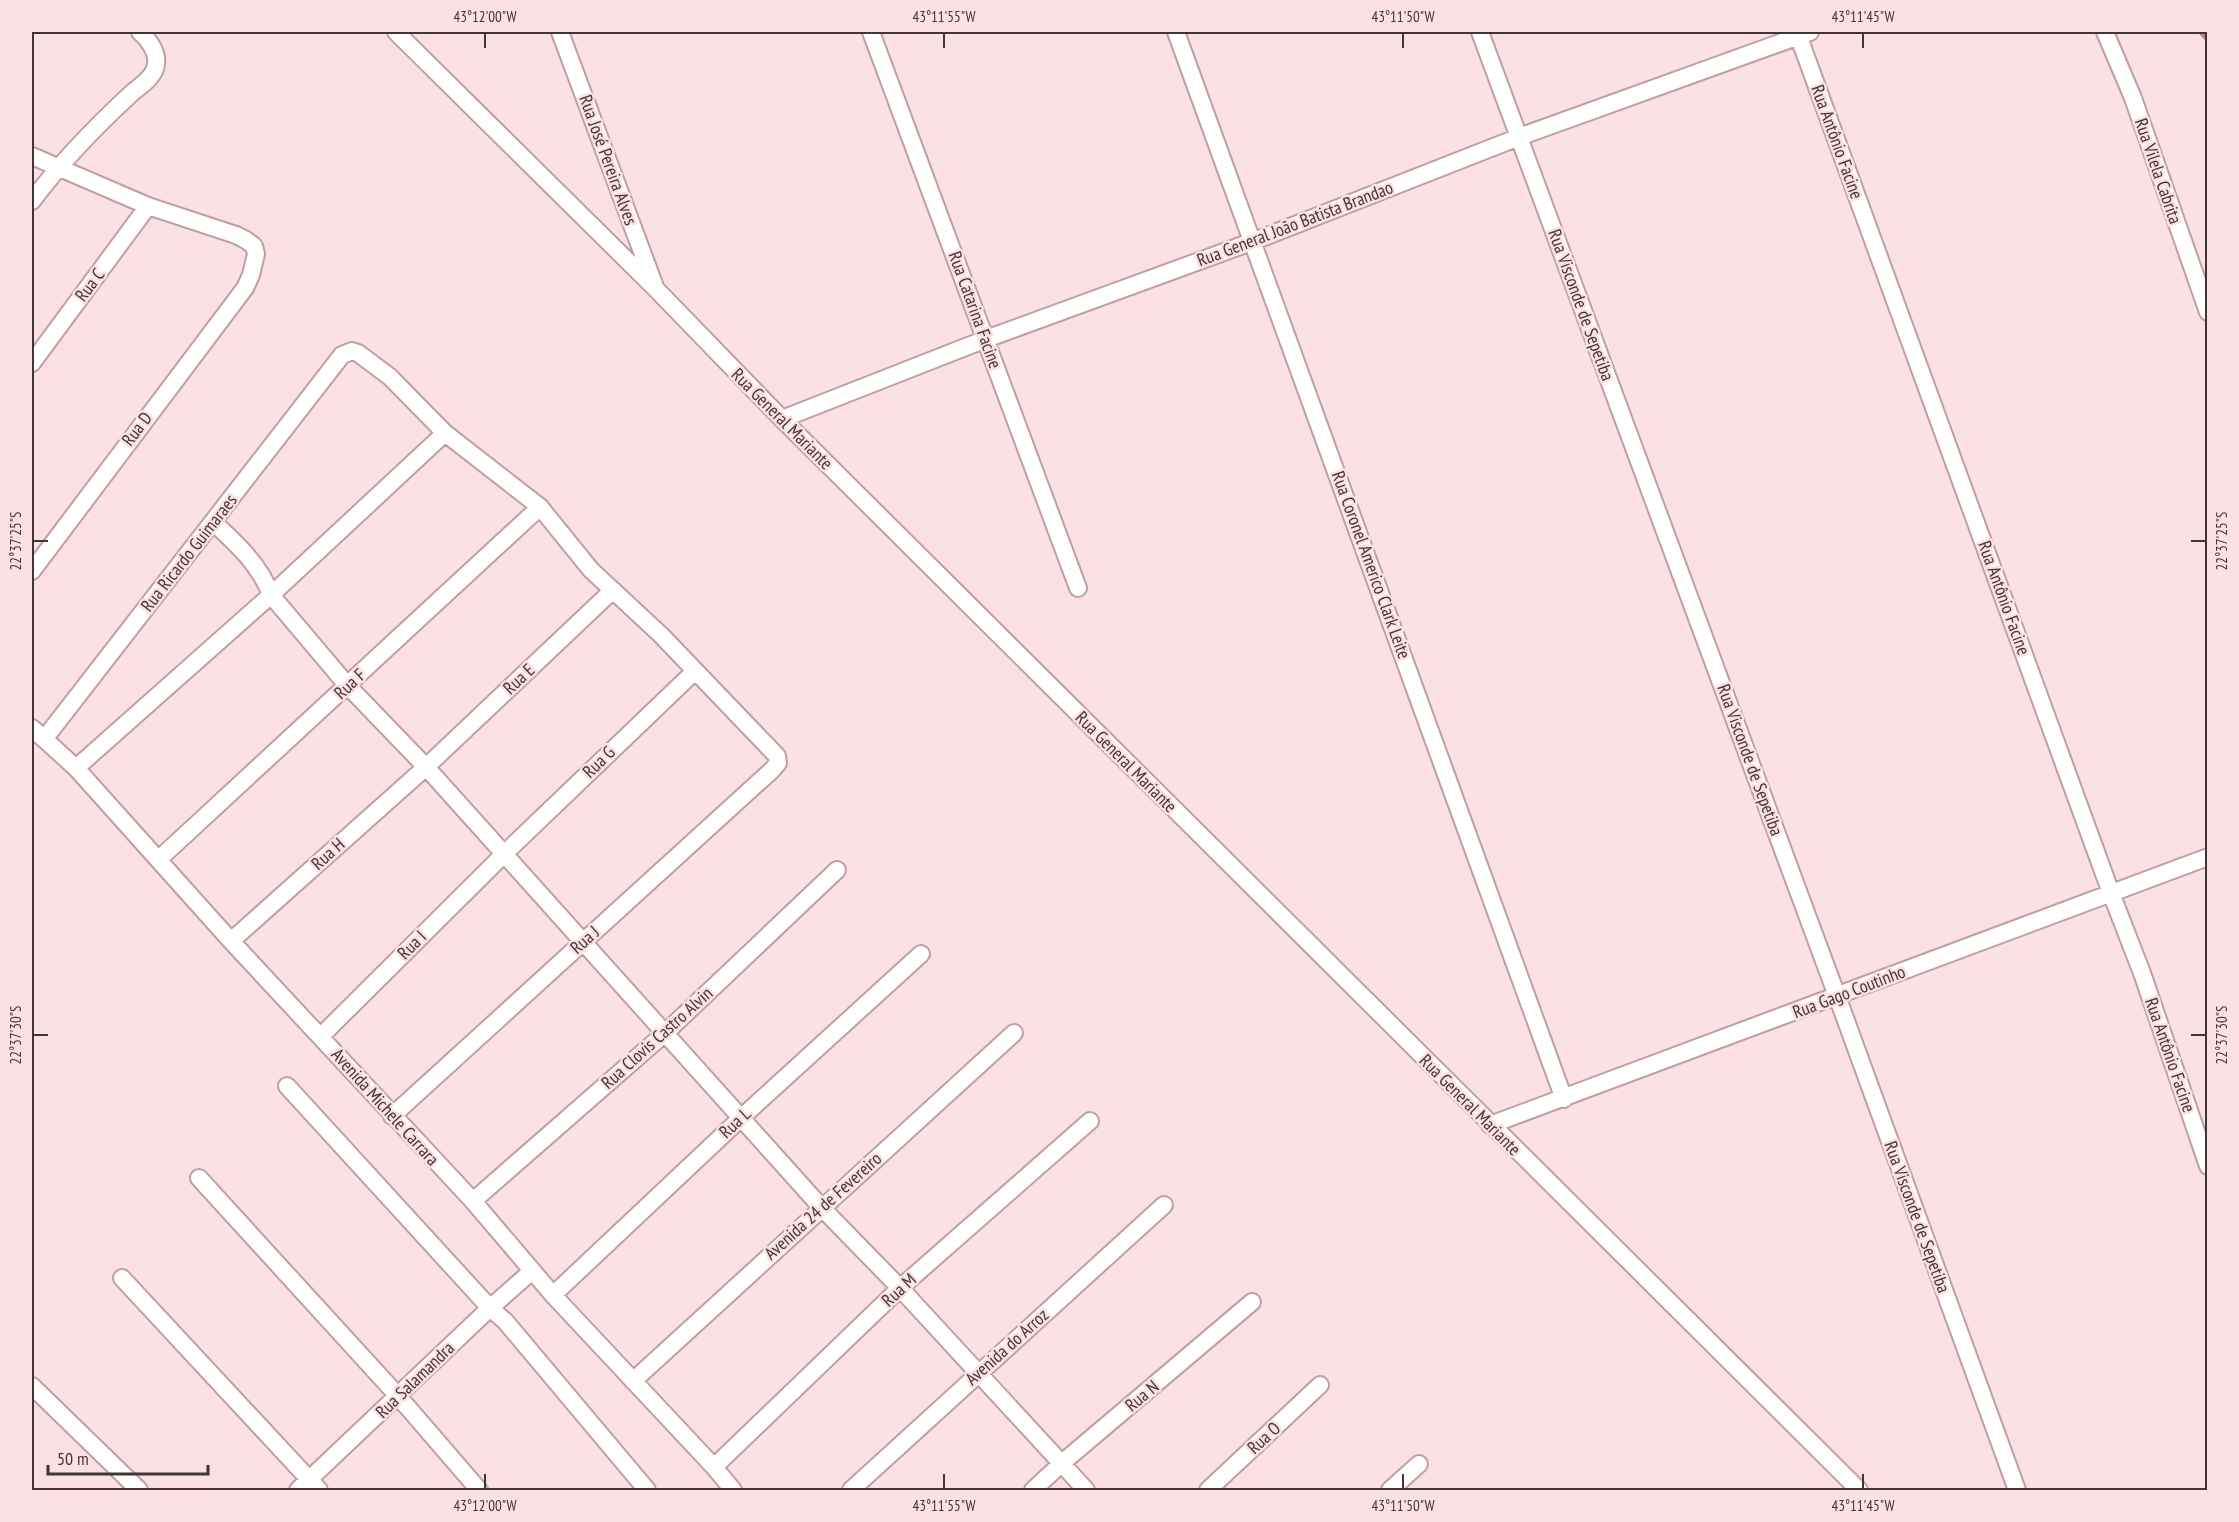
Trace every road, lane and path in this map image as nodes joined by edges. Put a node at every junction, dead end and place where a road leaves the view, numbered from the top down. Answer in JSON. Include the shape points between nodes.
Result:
{"nodes":[{"id":1,"x":140,"y":32,"type":"edge"},
{"id":2,"x":396,"y":32,"type":"edge"},
{"id":3,"x":560,"y":32,"type":"edge"},
{"id":4,"x":871,"y":32,"type":"edge"},
{"id":5,"x":1176,"y":32,"type":"edge"},
{"id":6,"x":1480,"y":32,"type":"edge"},
{"id":7,"x":2105,"y":32,"type":"edge"},
{"id":8,"x":1802,"y":33,"type":"edge"},
{"id":9,"x":1519,"y":137,"type":"junction"},
{"id":10,"x":32,"y":156,"type":"edge"},
{"id":11,"x":57,"y":167,"type":"junction"},
{"id":12,"x":32,"y":201,"type":"edge"},
{"id":13,"x":148,"y":206,"type":"junction"},
{"id":14,"x":1254,"y":242,"type":"junction"},
{"id":15,"x":656,"y":288,"type":"junction"},
{"id":16,"x":2208,"y":312,"type":"edge"},
{"id":17,"x":986,"y":339,"type":"junction"},
{"id":18,"x":32,"y":363,"type":"edge"},
{"id":19,"x":782,"y":419,"type":"junction"},
{"id":20,"x":445,"y":433,"type":"junction"},
{"id":21,"x":540,"y":507,"type":"junction"},
{"id":22,"x":213,"y":522,"type":"junction"},
{"id":23,"x":32,"y":571,"type":"edge"},
{"id":24,"x":1078,"y":588,"type":"dead end"},
{"id":25,"x":612,"y":590,"type":"junction"},
{"id":26,"x":271,"y":595,"type":"junction"},
{"id":27,"x":695,"y":670,"type":"junction"},
{"id":28,"x":347,"y":686,"type":"junction"},
{"id":29,"x":38,"y":733,"type":"edge"},
{"id":30,"x":426,"y":767,"type":"junction"},
{"id":31,"x":76,"y":768,"type":"junction"},
{"id":32,"x":504,"y":854,"type":"junction"},
{"id":33,"x":2208,"y":857,"type":"edge"},
{"id":34,"x":159,"y":859,"type":"junction"},
{"id":35,"x":837,"y":870,"type":"dead end"},
{"id":36,"x":2111,"y":893,"type":"junction"},
{"id":37,"x":231,"y":941,"type":"junction"},
{"id":38,"x":582,"y":942,"type":"junction"},
{"id":39,"x":921,"y":954,"type":"dead end"},
{"id":40,"x":1837,"y":996,"type":"junction"},
{"id":41,"x":1014,"y":1033,"type":"dead end"},
{"id":42,"x":664,"y":1034,"type":"junction"},
{"id":43,"x":321,"y":1036,"type":"junction"},
{"id":44,"x":287,"y":1086,"type":"dead end"},
{"id":45,"x":1564,"y":1098,"type":"junction"},
{"id":46,"x":392,"y":1116,"type":"junction"},
{"id":47,"x":742,"y":1117,"type":"junction"},
{"id":48,"x":1090,"y":1121,"type":"dead end"},
{"id":49,"x":1490,"y":1125,"type":"junction"},
{"id":50,"x":2208,"y":1166,"type":"edge"},
{"id":51,"x":199,"y":1178,"type":"dead end"},
{"id":52,"x":473,"y":1201,"type":"junction"},
{"id":53,"x":1164,"y":1205,"type":"dead end"},
{"id":54,"x":821,"y":1207,"type":"junction"},
{"id":55,"x":532,"y":1271,"type":"junction"},
{"id":56,"x":122,"y":1278,"type":"dead end"},
{"id":57,"x":900,"y":1288,"type":"junction"},
{"id":58,"x":553,"y":1295,"type":"junction"},
{"id":59,"x":1252,"y":1302,"type":"dead end"},
{"id":60,"x":490,"y":1308,"type":"junction"},
{"id":61,"x":979,"y":1373,"type":"junction"},
{"id":62,"x":633,"y":1381,"type":"junction"},
{"id":63,"x":1320,"y":1385,"type":"dead end"},
{"id":64,"x":32,"y":1386,"type":"edge"},
{"id":65,"x":398,"y":1396,"type":"junction"},
{"id":66,"x":1062,"y":1463,"type":"junction"},
{"id":67,"x":1419,"y":1464,"type":"dead end"},
{"id":68,"x":714,"y":1467,"type":"junction"},
{"id":69,"x":309,"y":1487,"type":"edge"},
{"id":70,"x":139,"y":1491,"type":"edge"},
{"id":71,"x":479,"y":1491,"type":"edge"},
{"id":72,"x":646,"y":1491,"type":"edge"},
{"id":73,"x":733,"y":1491,"type":"edge"},
{"id":74,"x":851,"y":1491,"type":"edge"},
{"id":75,"x":1033,"y":1491,"type":"edge"},
{"id":76,"x":1086,"y":1491,"type":"edge"},
{"id":77,"x":1208,"y":1491,"type":"edge"},
{"id":78,"x":1390,"y":1491,"type":"edge"},
{"id":79,"x":1859,"y":1491,"type":"edge"},
{"id":80,"x":2017,"y":1491,"type":"edge"}],
"edges":[{"from":1,"to":11,"type":"street","via":[[154,52],[157,63],[152,75]]},
{"from":2,"to":15,"type":"street","name":"Rua General Mariante"},
{"from":3,"to":15,"type":"street","name":"Rua José Pereira Alves"},
{"from":4,"to":17,"type":"street","name":"Rua Catarina Facine"},
{"from":5,"to":14,"type":"street","name":"Rua Coronel Americo Clark Leite"},
{"from":6,"to":9,"type":"street","name":"Rua Visconde de Sepetiba"},
{"from":7,"to":16,"type":"street","name":"Rua Vilela Cabrita","via":[[2133,98]]},
{"from":8,"to":9,"type":"street","name":"Rua General João Batista Brandao"},
{"from":8,"to":36,"type":"street","name":"Rua Antônio Facine"},
{"from":9,"to":14,"type":"street","name":"Rua General João Batista Brandao"},
{"from":9,"to":40,"type":"street","name":"Rua Visconde de Sepetiba"},
{"from":10,"to":11,"type":"street"},
{"from":11,"to":12,"type":"street"},
{"from":11,"to":13,"type":"street"},
{"from":13,"to":18,"type":"street","name":"Rua C"},
{"from":13,"to":23,"type":"street","name":"Rua D","via":[[246,240],[254,246],[256,254],[251,275]]},
{"from":14,"to":17,"type":"street","name":"Rua General João Batista Brandao"},
{"from":14,"to":45,"type":"street","name":"Rua Coronel Americo Clark Leite"},
{"from":15,"to":19,"type":"street","name":"Rua General Mariante"},
{"from":17,"to":19,"type":"street","name":"Rua General João Batista Brandao"},
{"from":17,"to":24,"type":"street","name":"Rua Catarina Facine"},
{"from":19,"to":49,"type":"street","name":"Rua General Mariante"},
{"from":20,"to":21,"type":"street"},
{"from":20,"to":22,"type":"street","name":"Rua Ricardo Guimaraes","via":[[390,377],[358,353],[346,352]]},
{"from":20,"to":26,"type":"street"},
{"from":21,"to":25,"type":"street"},
{"from":21,"to":28,"type":"street","name":"Rua F"},
{"from":22,"to":26,"type":"street","via":[[239,546]]},
{"from":22,"to":29,"type":"street","name":"Rua Ricardo Guimaraes"},
{"from":25,"to":27,"type":"street"},
{"from":25,"to":30,"type":"street","name":"Rua E"},
{"from":26,"to":28,"type":"street"},
{"from":26,"to":31,"type":"street"},
{"from":27,"to":32,"type":"street","name":"Rua G"},
{"from":27,"to":38,"type":"street","name":"Rua J","via":[[777,756],[778,764]]},
{"from":28,"to":30,"type":"street"},
{"from":28,"to":34,"type":"street","name":"Rua F"},
{"from":29,"to":31,"type":"street","name":"Avenida Michele Carrara"},
{"from":30,"to":32,"type":"street"},
{"from":30,"to":37,"type":"street","name":"Rua H"},
{"from":31,"to":34,"type":"street","name":"Avenida Michele Carrara"},
{"from":32,"to":38,"type":"street"},
{"from":32,"to":43,"type":"street","name":"Rua I"},
{"from":33,"to":36,"type":"street","name":"Rua Gago Coutinho"},
{"from":34,"to":37,"type":"street","name":"Avenida Michele Carrara"},
{"from":35,"to":42,"type":"street","name":"Rua Clovis Castro Alvin"},
{"from":36,"to":40,"type":"street","name":"Rua Gago Coutinho"},
{"from":36,"to":50,"type":"street","name":"Rua Antônio Facine"},
{"from":37,"to":43,"type":"street","name":"Avenida Michele Carrara"},
{"from":38,"to":42,"type":"street"},
{"from":38,"to":46,"type":"street","name":"Rua J"},
{"from":39,"to":47,"type":"street","name":"Rua L"},
{"from":40,"to":45,"type":"street","name":"Rua Gago Coutinho"},
{"from":40,"to":80,"type":"street","name":"Rua Visconde de Sepetiba"},
{"from":41,"to":54,"type":"street","name":"Avenida 24 de Fevereiro"},
{"from":42,"to":47,"type":"street"},
{"from":42,"to":52,"type":"street","name":"Rua Clovis Castro Alvin"},
{"from":43,"to":46,"type":"street","name":"Avenida Michele Carrara"},
{"from":44,"to":60,"type":"street"},
{"from":45,"to":49,"type":"street","name":"Rua Gago Coutinho"},
{"from":46,"to":52,"type":"street","name":"Avenida Michele Carrara"},
{"from":47,"to":54,"type":"street"},
{"from":47,"to":58,"type":"street","name":"Rua L"},
{"from":48,"to":57,"type":"street","name":"Rua M"},
{"from":49,"to":79,"type":"street","name":"Rua General Mariante"},
{"from":51,"to":65,"type":"street"},
{"from":52,"to":55,"type":"street","name":"Avenida Michele Carrara"},
{"from":53,"to":61,"type":"street","name":"Avenida do Arroz"},
{"from":54,"to":57,"type":"street"},
{"from":54,"to":62,"type":"street","name":"Avenida 24 de Fevereiro"},
{"from":55,"to":58,"type":"street","name":"Avenida Michele Carrara"},
{"from":55,"to":60,"type":"street","name":"Rua Salamandra"},
{"from":56,"to":69,"type":"street"},
{"from":57,"to":61,"type":"street"},
{"from":57,"to":68,"type":"street","name":"Rua M"},
{"from":58,"to":62,"type":"street","name":"Avenida Michele Carrara"},
{"from":59,"to":66,"type":"street","name":"Rua N"},
{"from":60,"to":65,"type":"street","name":"Rua Salamandra"},
{"from":60,"to":72,"type":"street"},
{"from":61,"to":66,"type":"street"},
{"from":61,"to":74,"type":"street","name":"Avenida do Arroz"},
{"from":62,"to":68,"type":"street","name":"Avenida Michele Carrara"},
{"from":63,"to":77,"type":"street","name":"Rua O"},
{"from":64,"to":70,"type":"street"},
{"from":65,"to":69,"type":"street","name":"Rua Salamandra"},
{"from":65,"to":71,"type":"street"},
{"from":66,"to":75,"type":"street","name":"Rua N"},
{"from":66,"to":76,"type":"street"},
{"from":67,"to":78,"type":"street"},
{"from":68,"to":73,"type":"street","name":"Avenida Michele Carrara"}]}
